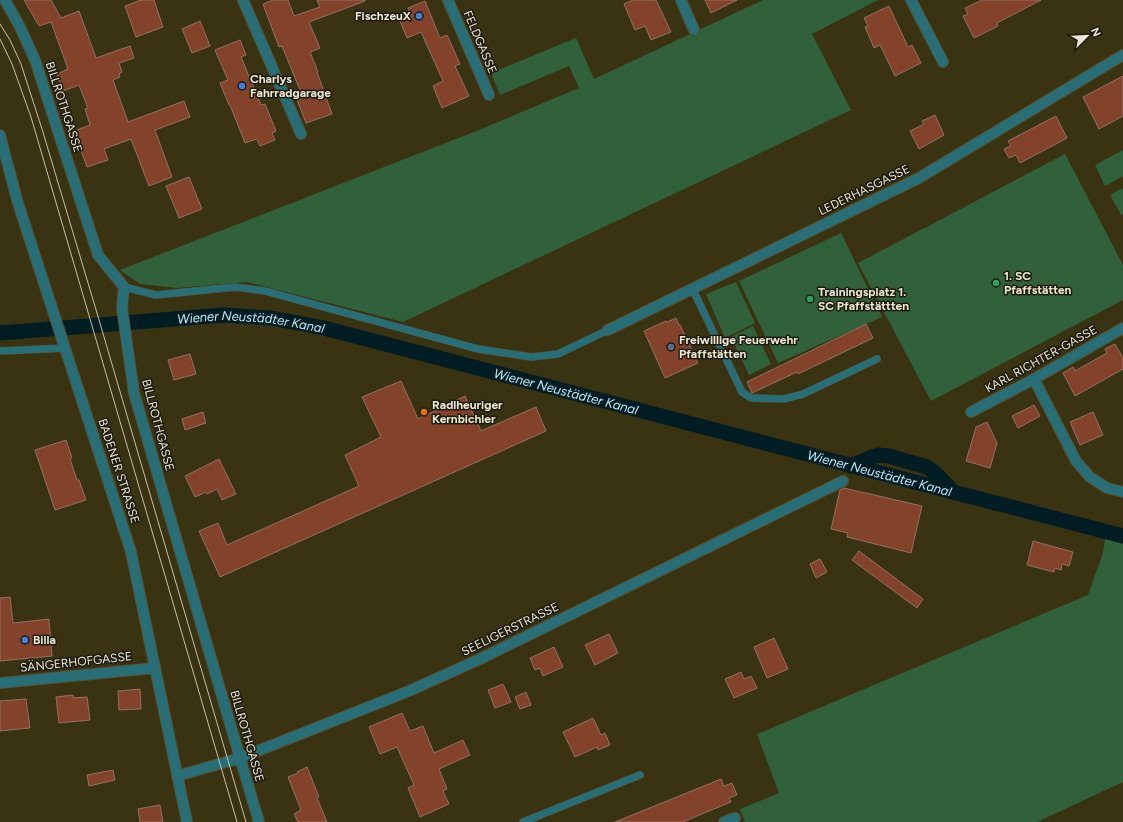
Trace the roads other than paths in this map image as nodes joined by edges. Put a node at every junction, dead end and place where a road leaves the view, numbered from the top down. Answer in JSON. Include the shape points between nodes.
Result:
{"nodes":[{"id":1,"x":4,"y":0,"type":"edge"},
{"id":2,"x":243,"y":0,"type":"edge"},
{"id":3,"x":448,"y":0,"type":"edge"},
{"id":4,"x":681,"y":0,"type":"edge"},
{"id":5,"x":911,"y":0,"type":"edge"},
{"id":6,"x":694,"y":30,"type":"dead end"},
{"id":7,"x":1123,"y":55,"type":"edge"},
{"id":8,"x":943,"y":62,"type":"dead end"},
{"id":9,"x":489,"y":95,"type":"dead end"},
{"id":10,"x":301,"y":134,"type":"dead end"},
{"id":11,"x":0,"y":135,"type":"edge"},
{"id":12,"x":124,"y":287,"type":"junction"},
{"id":13,"x":692,"y":288,"type":"junction"},
{"id":14,"x":1123,"y":328,"type":"edge"},
{"id":15,"x":608,"y":330,"type":"joint"},
{"id":16,"x":64,"y":345,"type":"junction"},
{"id":17,"x":0,"y":351,"type":"edge"},
{"id":18,"x":877,"y":359,"type":"dead end"},
{"id":19,"x":1034,"y":379,"type":"junction"},
{"id":20,"x":971,"y":412,"type":"dead end"},
{"id":21,"x":843,"y":481,"type":"dead end"},
{"id":22,"x":1123,"y":492,"type":"edge"},
{"id":23,"x":155,"y":668,"type":"junction"},
{"id":24,"x":0,"y":683,"type":"edge"},
{"id":25,"x":240,"y":758,"type":"junction"},
{"id":26,"x":640,"y":775,"type":"dead end"},
{"id":27,"x":177,"y":776,"type":"junction"},
{"id":28,"x":735,"y":818,"type":"dead end"},
{"id":29,"x":187,"y":822,"type":"edge"},
{"id":30,"x":259,"y":822,"type":"edge"},
{"id":31,"x":523,"y":822,"type":"edge"},
{"id":32,"x":724,"y":822,"type":"edge"}],
"edges":[{"from":1,"to":12,"type":"street","name":"BILLROTHGASSE","via":[[35,60],[98,255]]},
{"from":2,"to":10,"type":"street"},
{"from":3,"to":9,"type":"street","name":"FELDGASSE"},
{"from":4,"to":6,"type":"street"},
{"from":5,"to":8,"type":"street"},
{"from":7,"to":13,"type":"street","name":"LEDERHASGASSE","via":[[919,178]]},
{"from":11,"to":16,"type":"street","name":"BADENER STRASSE","via":[[17,200]]},
{"from":12,"to":15,"type":"lane","via":[[156,295],[235,287],[265,291],[478,349],[531,357],[558,354]]},
{"from":12,"to":25,"type":"street","name":"BILLROTHGASSE","via":[[122,308],[134,393]]},
{"from":13,"to":15,"type":"street","name":"LEDERHASGASSE"},
{"from":13,"to":18,"type":"lane","via":[[742,392],[751,398],[784,400],[803,394]]},
{"from":14,"to":19,"type":"street","name":"KARL RICHTER-GASSE"},
{"from":16,"to":17,"type":"lane"},
{"from":16,"to":23,"type":"street","name":"BADENER STRASSE","via":[[131,552]]},
{"from":19,"to":20,"type":"street","name":"KARL RICHTER-GASSE"},
{"from":19,"to":22,"type":"street","via":[[1076,461],[1090,477],[1107,488]]},
{"from":21,"to":25,"type":"street","name":"SEELIGERSTRASSE","via":[[480,659],[410,691]]},
{"from":23,"to":24,"type":"street","name":"SÄNGERHOFGASSE"},
{"from":23,"to":27,"type":"street","name":"BADENER STRASSE"},
{"from":25,"to":27,"type":"street","name":"SEELIGERSTRASSE"},
{"from":25,"to":30,"type":"street","name":"BILLROTHGASSE"},
{"from":26,"to":31,"type":"lane"},
{"from":27,"to":29,"type":"street","name":"BADENER STRASSE"},
{"from":28,"to":32,"type":"street"}]}
